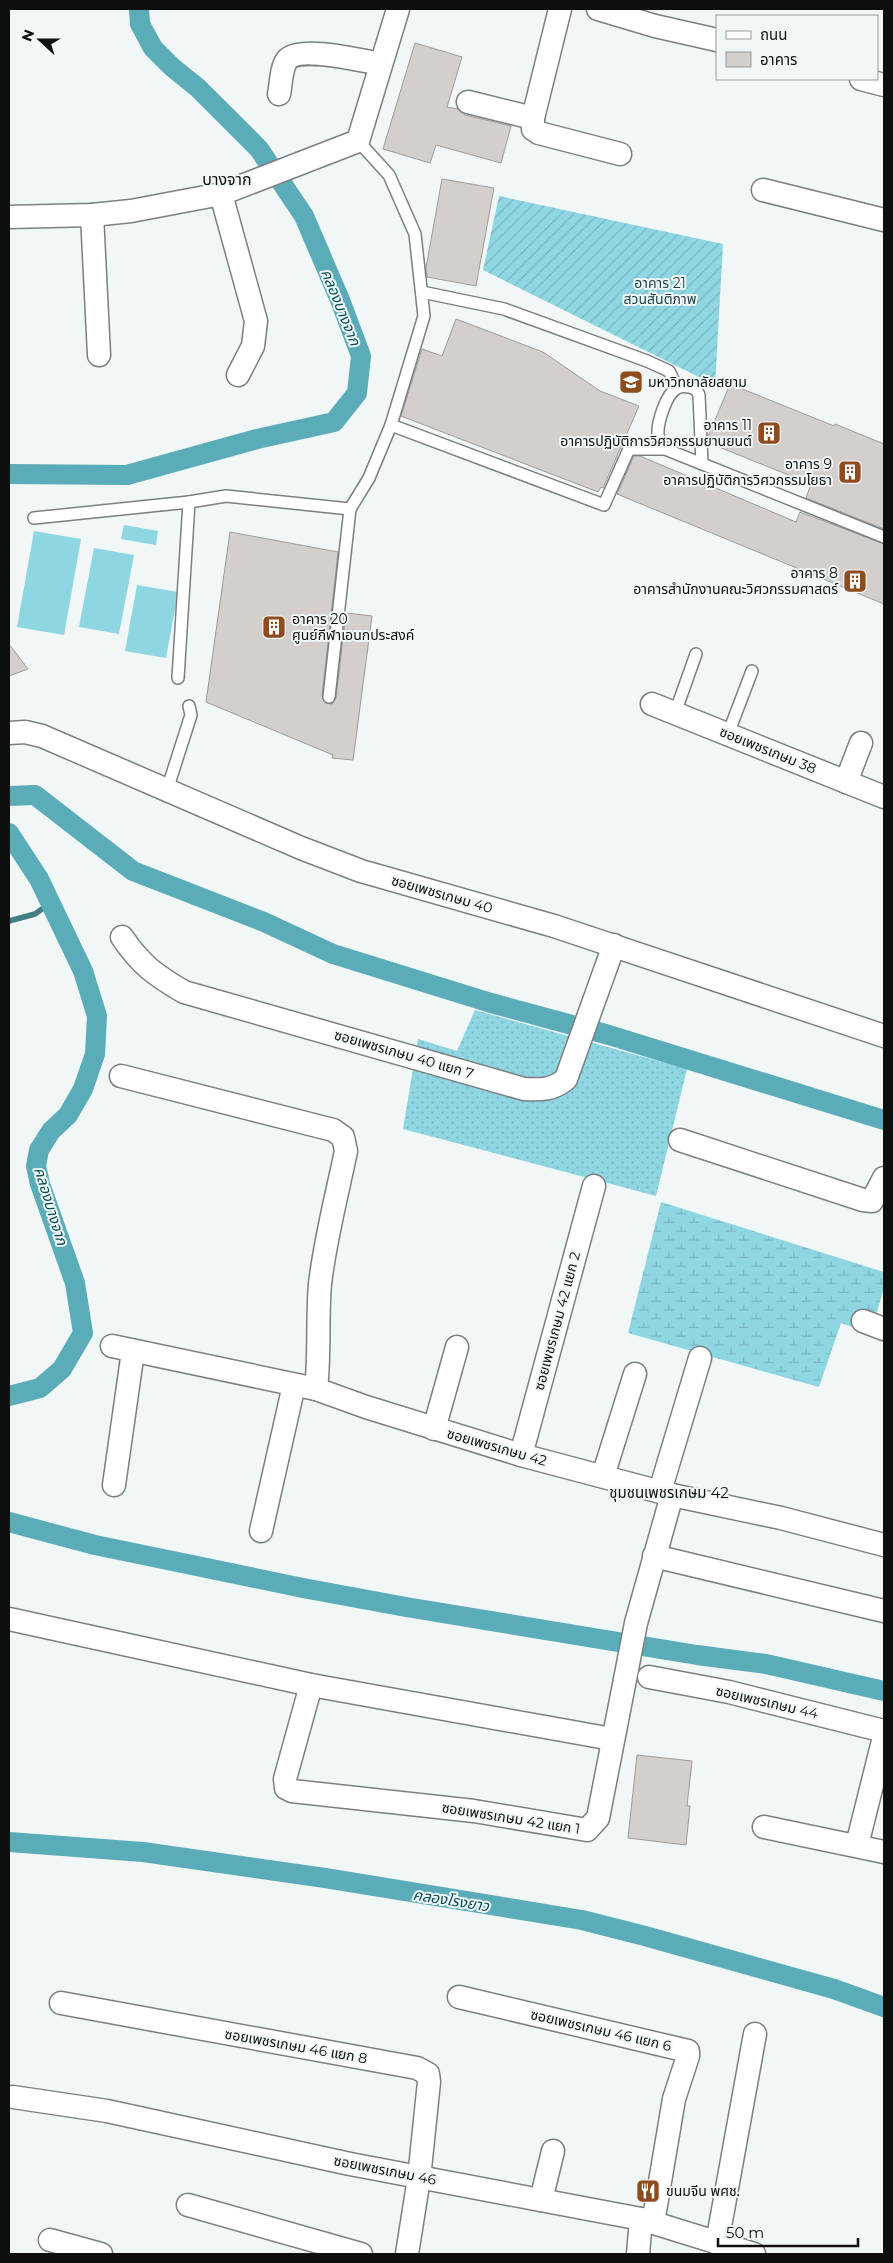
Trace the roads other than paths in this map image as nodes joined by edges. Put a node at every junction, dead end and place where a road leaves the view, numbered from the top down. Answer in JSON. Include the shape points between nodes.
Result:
{"nodes":[{"id":1,"x":398,"y":9,"type":"edge"},
{"id":2,"x":560,"y":9,"type":"edge"},
{"id":3,"x":598,"y":9,"type":"edge"},
{"id":4,"x":716,"y":40,"type":"edge"},
{"id":5,"x":381,"y":64,"type":"junction"},
{"id":6,"x":865,"y":80,"type":"edge"},
{"id":7,"x":884,"y":85,"type":"edge"},
{"id":8,"x":279,"y":94,"type":"dead end"},
{"id":9,"x":468,"y":102,"type":"dead end"},
{"id":10,"x":533,"y":118,"type":"junction"},
{"id":11,"x":358,"y":141,"type":"junction"},
{"id":12,"x":620,"y":154,"type":"dead end"},
{"id":13,"x":763,"y":190,"type":"dead end"},
{"id":14,"x":221,"y":194,"type":"junction"},
{"id":15,"x":92,"y":215,"type":"junction"},
{"id":16,"x":9,"y":217,"type":"edge"},
{"id":17,"x":884,"y":220,"type":"edge"},
{"id":18,"x":422,"y":292,"type":"junction"},
{"id":19,"x":100,"y":355,"type":"dead end"},
{"id":20,"x":238,"y":375,"type":"dead end"},
{"id":21,"x":677,"y":388,"type":"junction"},
{"id":22,"x":391,"y":425,"type":"junction"},
{"id":23,"x":665,"y":449,"type":"junction"},
{"id":24,"x":702,"y":464,"type":"junction"},
{"id":25,"x":189,"y":502,"type":"junction"},
{"id":26,"x":350,"y":509,"type":"junction"},
{"id":27,"x":34,"y":518,"type":"dead end"},
{"id":28,"x":884,"y":537,"type":"edge"},
{"id":29,"x":696,"y":654,"type":"dead end"},
{"id":30,"x":752,"y":671,"type":"dead end"},
{"id":31,"x":178,"y":678,"type":"dead end"},
{"id":32,"x":329,"y":697,"type":"dead end"},
{"id":33,"x":652,"y":704,"type":"dead end"},
{"id":34,"x":189,"y":706,"type":"dead end"},
{"id":35,"x":675,"y":713,"type":"junction"},
{"id":36,"x":9,"y":733,"type":"edge"},
{"id":37,"x":728,"y":734,"type":"junction"},
{"id":38,"x":861,"y":743,"type":"dead end"},
{"id":39,"x":846,"y":782,"type":"junction"},
{"id":40,"x":167,"y":790,"type":"junction"},
{"id":41,"x":884,"y":797,"type":"edge"},
{"id":42,"x":122,"y":937,"type":"dead end"},
{"id":43,"x":614,"y":946,"type":"junction"},
{"id":44,"x":884,"y":1036,"type":"edge"},
{"id":45,"x":121,"y":1076,"type":"dead end"},
{"id":46,"x":680,"y":1140,"type":"dead end"},
{"id":47,"x":884,"y":1178,"type":"edge"},
{"id":48,"x":594,"y":1186,"type":"dead end"},
{"id":49,"x":863,"y":1321,"type":"dead end"},
{"id":50,"x":884,"y":1329,"type":"edge"},
{"id":51,"x":457,"y":1347,"type":"dead end"},
{"id":52,"x":700,"y":1358,"type":"dead end"},
{"id":53,"x":635,"y":1374,"type":"dead end"},
{"id":54,"x":294,"y":1385,"type":"junction"},
{"id":55,"x":316,"y":1389,"type":"junction"},
{"id":56,"x":434,"y":1429,"type":"junction"},
{"id":57,"x":521,"y":1455,"type":"junction"},
{"id":58,"x":603,"y":1476,"type":"junction"},
{"id":59,"x":114,"y":1485,"type":"dead end"},
{"id":60,"x":666,"y":1493,"type":"junction"},
{"id":61,"x":262,"y":1531,"type":"dead end"},
{"id":62,"x":884,"y":1545,"type":"edge"},
{"id":63,"x":654,"y":1556,"type":"junction"},
{"id":64,"x":884,"y":1611,"type":"edge"},
{"id":65,"x":9,"y":1619,"type":"edge"},
{"id":66,"x":649,"y":1677,"type":"dead end"},
{"id":67,"x":311,"y":1685,"type":"junction"},
{"id":68,"x":884,"y":1730,"type":"edge"},
{"id":69,"x":884,"y":1737,"type":"edge"},
{"id":70,"x":612,"y":1739,"type":"junction"},
{"id":71,"x":764,"y":1827,"type":"dead end"},
{"id":72,"x":856,"y":1845,"type":"junction"},
{"id":73,"x":884,"y":1852,"type":"edge"},
{"id":74,"x":459,"y":1997,"type":"dead end"},
{"id":75,"x":61,"y":2003,"type":"dead end"},
{"id":76,"x":755,"y":2034,"type":"dead end"},
{"id":77,"x":13,"y":2097,"type":"dead end"},
{"id":78,"x":554,"y":2152,"type":"dead end"},
{"id":79,"x":418,"y":2178,"type":"junction"},
{"id":80,"x":541,"y":2200,"type":"junction"},
{"id":81,"x":188,"y":2205,"type":"dead end"},
{"id":82,"x":647,"y":2221,"type":"junction"},
{"id":83,"x":50,"y":2240,"type":"dead end"},
{"id":84,"x":717,"y":2243,"type":"junction"},
{"id":85,"x":101,"y":2254,"type":"edge"},
{"id":86,"x":361,"y":2254,"type":"edge"},
{"id":87,"x":407,"y":2254,"type":"edge"},
{"id":88,"x":638,"y":2254,"type":"edge"},
{"id":89,"x":754,"y":2254,"type":"edge"}],
"edges":[{"from":1,"to":5,"type":"street"},
{"from":2,"to":10,"type":"street"},
{"from":3,"to":4,"type":"street"},
{"from":5,"to":8,"type":"street","via":[[312,53],[294,56],[286,63]]},
{"from":5,"to":11,"type":"street"},
{"from":6,"to":7,"type":"street"},
{"from":9,"to":10,"type":"street"},
{"from":10,"to":12,"type":"street","via":[[533,129],[539,133]]},
{"from":11,"to":14,"type":"street"},
{"from":11,"to":18,"type":"lane","via":[[389,175],[415,234]]},
{"from":13,"to":17,"type":"street"},
{"from":14,"to":15,"type":"street"},
{"from":14,"to":20,"type":"street","via":[[256,321],[253,346]]},
{"from":15,"to":16,"type":"street"},
{"from":15,"to":19,"type":"street"},
{"from":18,"to":21,"type":"lane","via":[[504,309],[647,360],[668,371]]},
{"from":18,"to":22,"type":"lane","via":[[424,316]]},
{"from":21,"to":23,"type":"lane","via":[[670,395],[659,422],[658,437]]},
{"from":21,"to":24,"type":"lane","via":[[687,386],[696,389],[699,395]]},
{"from":22,"to":23,"type":"lane","via":[[604,505],[629,449]]},
{"from":22,"to":26,"type":"lane","via":[[369,478]]},
{"from":23,"to":24,"type":"lane"},
{"from":24,"to":28,"type":"lane"},
{"from":25,"to":26,"type":"lane","via":[[226,496]]},
{"from":25,"to":27,"type":"lane"},
{"from":25,"to":31,"type":"lane"},
{"from":26,"to":32,"type":"lane"},
{"from":29,"to":35,"type":"lane"},
{"from":30,"to":37,"type":"lane"},
{"from":33,"to":35,"type":"street","name":"ซอยเพชรเกษม 38"},
{"from":34,"to":40,"type":"lane","via":[[191,714]]},
{"from":35,"to":37,"type":"street","name":"ซอยเพชรเกษม 38"},
{"from":36,"to":40,"type":"street","name":"ซอยเพชรเกษม 40","via":[[42,736]]},
{"from":37,"to":39,"type":"street","name":"ซอยเพชรเกษม 38"},
{"from":38,"to":39,"type":"street"},
{"from":39,"to":41,"type":"street","name":"ซอยเพชรเกษม 38"},
{"from":40,"to":43,"type":"street","name":"ซอยเพชรเกษม 40","via":[[360,871]]},
{"from":42,"to":43,"type":"street","name":"ซอยเพชรเกษม 40 แยก 7","via":[[155,975],[184,992],[524,1089],[544,1090],[566,1079]]},
{"from":43,"to":44,"type":"street","name":"ซอยเพชรเกษม 40"},
{"from":45,"to":55,"type":"street","via":[[332,1130],[343,1138],[346,1151],[320,1286]]},
{"from":46,"to":47,"type":"street","via":[[863,1200],[872,1201]]},
{"from":48,"to":57,"type":"street","name":"ซอยเพชรเกษม 42 แยก 2"},
{"from":49,"to":50,"type":"street"},
{"from":51,"to":56,"type":"street"},
{"from":52,"to":60,"type":"street","name":"ซอยเพชรเกษม 42 แยก 1"},
{"from":53,"to":58,"type":"street"},
{"from":54,"to":55,"type":"street","name":"ซอยเพชรเกษม 42"},
{"from":54,"to":59,"type":"street","name":"ซอยเพชรเกษม 42","via":[[122,1349]]},
{"from":54,"to":61,"type":"street"},
{"from":55,"to":56,"type":"street","name":"ซอยเพชรเกษม 42"},
{"from":56,"to":57,"type":"street","name":"ซอยเพชรเกษม 42"},
{"from":57,"to":58,"type":"street","name":"ซอยเพชรเกษม 42"},
{"from":58,"to":60,"type":"street","name":"ซอยเพชรเกษม 42"},
{"from":60,"to":62,"type":"street","name":"ซอยเพชรเกษม 42"},
{"from":60,"to":63,"type":"street","name":"ซอยเพชรเกษม 42 แยก 1"},
{"from":63,"to":64,"type":"street"},
{"from":63,"to":70,"type":"street","name":"ซอยเพชรเกษม 42 แยก 1","via":[[631,1644]]},
{"from":65,"to":67,"type":"street"},
{"from":66,"to":68,"type":"street","name":"ซอยเพชรเกษม 44","via":[[729,1692]]},
{"from":67,"to":70,"type":"street"},
{"from":67,"to":70,"type":"street","name":"ซอยเพชรเกษม 42 แยก 1","via":[[285,1779],[286,1788],[292,1791],[474,1811],[587,1830],[598,1818]]},
{"from":69,"to":72,"type":"street"},
{"from":71,"to":72,"type":"street"},
{"from":72,"to":73,"type":"street"},
{"from":74,"to":82,"type":"street","name":"ซอยเพชรเกษม 46 แยก 6","via":[[688,2051]]},
{"from":75,"to":79,"type":"street","name":"ซอยเพชรเกษม 46 แยก 8","via":[[418,2068],[428,2074],[429,2082]]},
{"from":76,"to":84,"type":"street"},
{"from":77,"to":79,"type":"street","name":"ซอยเพชรเกษม 46","via":[[107,2111]]},
{"from":78,"to":80,"type":"street"},
{"from":79,"to":80,"type":"street","name":"ซอยเพชรเกษม 46"},
{"from":79,"to":87,"type":"street"},
{"from":80,"to":82,"type":"street","name":"ซอยเพชรเกษม 46"},
{"from":81,"to":86,"type":"street"},
{"from":82,"to":84,"type":"street","name":"ซอยเพชรเกษม 46"},
{"from":82,"to":88,"type":"street"},
{"from":83,"to":85,"type":"street"},
{"from":84,"to":89,"type":"street","name":"ซอยเพชรเกษม 46"}]}
